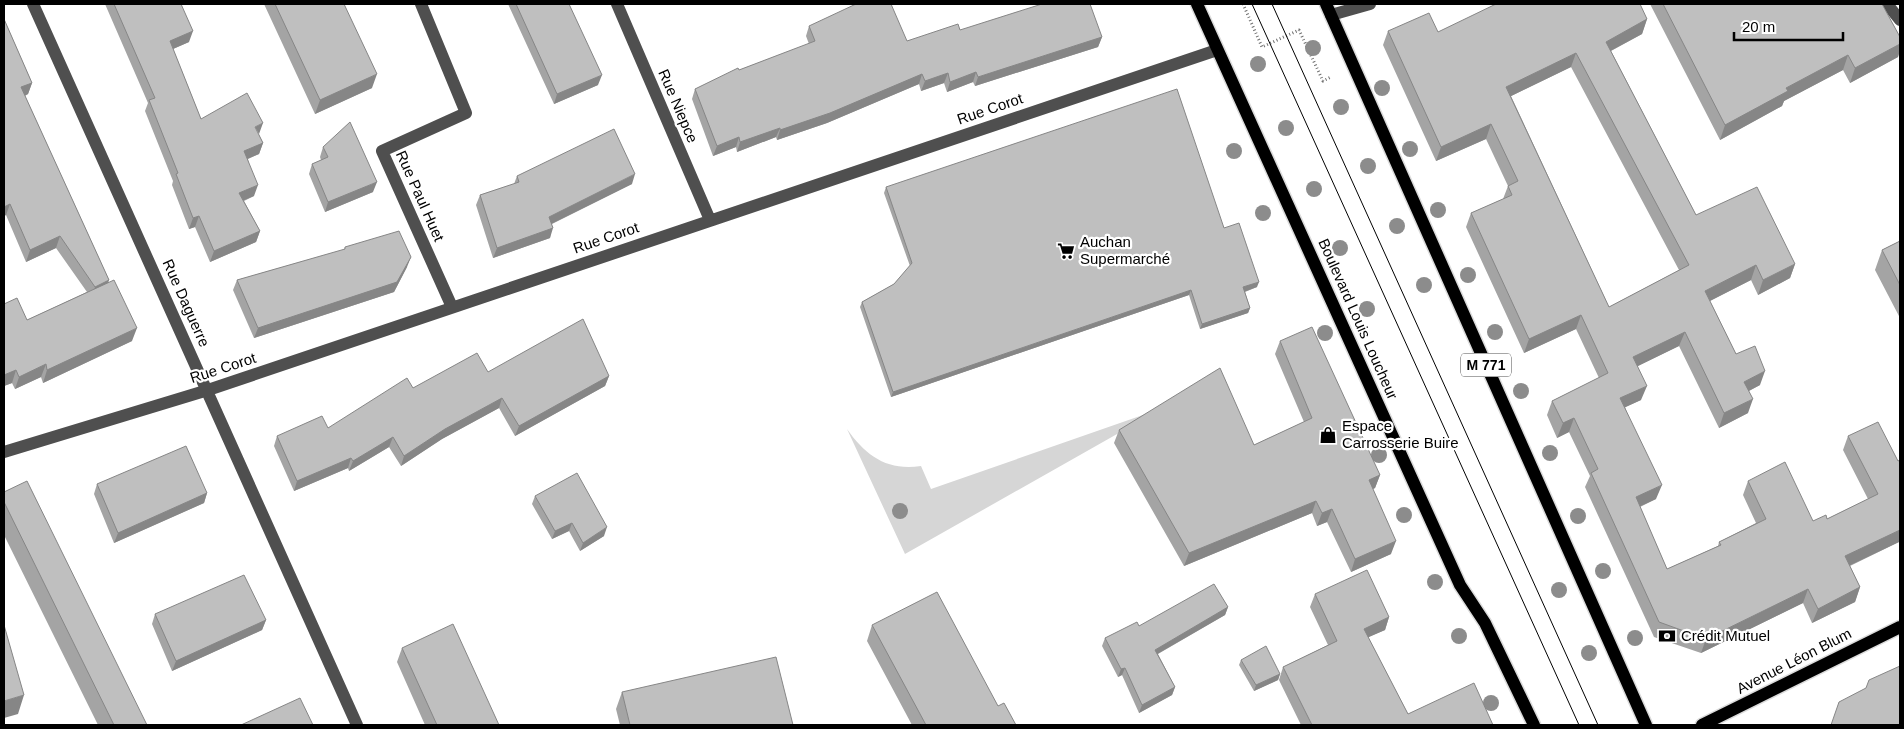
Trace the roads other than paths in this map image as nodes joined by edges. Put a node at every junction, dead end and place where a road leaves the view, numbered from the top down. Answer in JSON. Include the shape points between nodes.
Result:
{"nodes":[{"id":1,"x":33,"y":4,"type":"edge"},
{"id":2,"x":422,"y":4,"type":"edge"},
{"id":3,"x":617,"y":4,"type":"edge"},
{"id":4,"x":1197,"y":4,"type":"edge"},
{"id":5,"x":1370,"y":4,"type":"edge"},
{"id":6,"x":1887,"y":4,"type":"edge"},
{"id":7,"x":1329,"y":9,"type":"edge"},
{"id":8,"x":1900,"y":20,"type":"edge"},
{"id":9,"x":1217,"y":50,"type":"junction"},
{"id":10,"x":710,"y":220,"type":"junction"},
{"id":11,"x":452,"y":307,"type":"junction"},
{"id":12,"x":208,"y":390,"type":"junction"},
{"id":13,"x":4,"y":452,"type":"edge"},
{"id":14,"x":1900,"y":627,"type":"edge"},
{"id":15,"x":358,"y":725,"type":"edge"},
{"id":16,"x":1534,"y":725,"type":"edge"},
{"id":17,"x":1646,"y":725,"type":"edge"},
{"id":18,"x":1702,"y":725,"type":"edge"}],
"edges":[{"from":1,"to":12,"type":"street","name":"Rue Daguerre"},
{"from":2,"to":11,"type":"street","name":"Rue Paul Huet","via":[[466,113],[382,151]]},
{"from":3,"to":10,"type":"street","name":"Rue Niepce"},
{"from":4,"to":9,"type":"main road","name":"Boulevard Louis Loucheur"},
{"from":5,"to":7,"type":"street"},
{"from":6,"to":8,"type":"street"},
{"from":7,"to":17,"type":"main road","number":"M 771"},
{"from":9,"to":10,"type":"street","name":"Rue Corot"},
{"from":9,"to":16,"type":"main road","name":"Boulevard Louis Loucheur","via":[[1460,585],[1485,624]]},
{"from":10,"to":11,"type":"street","name":"Rue Corot"},
{"from":11,"to":12,"type":"street","name":"Rue Corot"},
{"from":12,"to":13,"type":"street","name":"Rue Corot"},
{"from":12,"to":15,"type":"street","name":"Rue Daguerre"},
{"from":14,"to":18,"type":"main road","name":"Avenue Léon Blum"}]}
